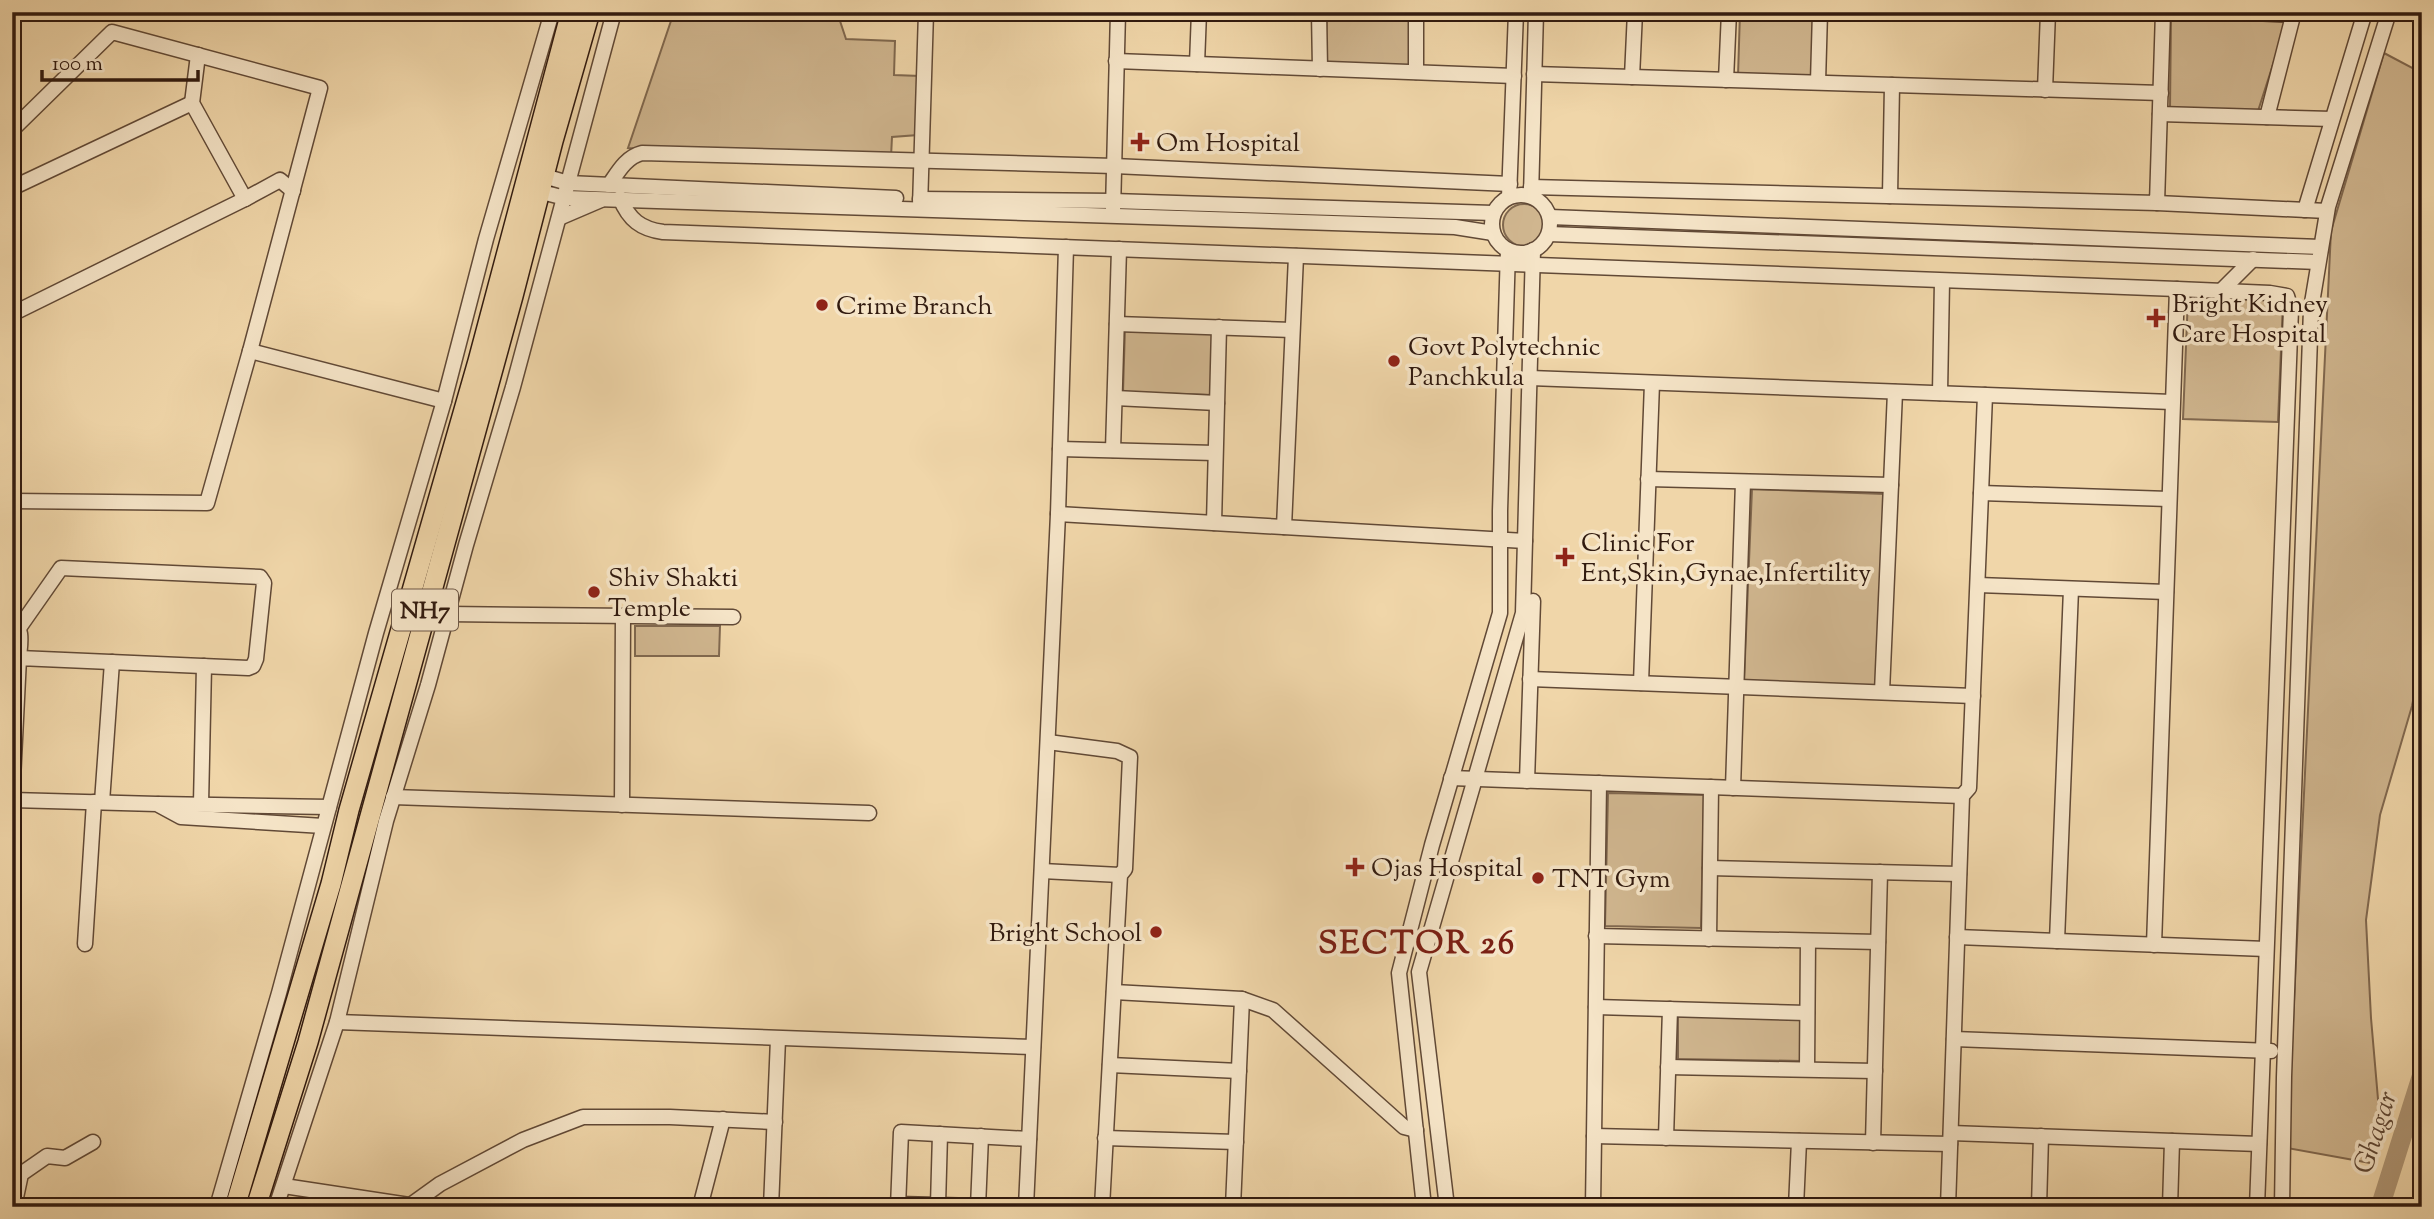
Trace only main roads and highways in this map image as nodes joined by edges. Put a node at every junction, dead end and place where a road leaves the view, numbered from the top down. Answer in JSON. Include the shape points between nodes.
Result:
{"nodes":[{"id":1,"x":571,"y":12,"type":"edge"},
{"id":2,"x":590,"y":12,"type":"edge"},
{"id":3,"x":534,"y":181,"type":"junction"},
{"id":4,"x":234,"y":1207,"type":"edge"},
{"id":5,"x":256,"y":1207,"type":"edge"}],
"edges":[{"from":1,"to":3,"type":"highway","number":"NH7"},
{"from":2,"to":3,"type":"highway","number":"NH7"},
{"from":3,"to":4,"type":"highway","number":"NH7"},
{"from":3,"to":5,"type":"highway","number":"NH7","via":[[308,1042]]}]}
